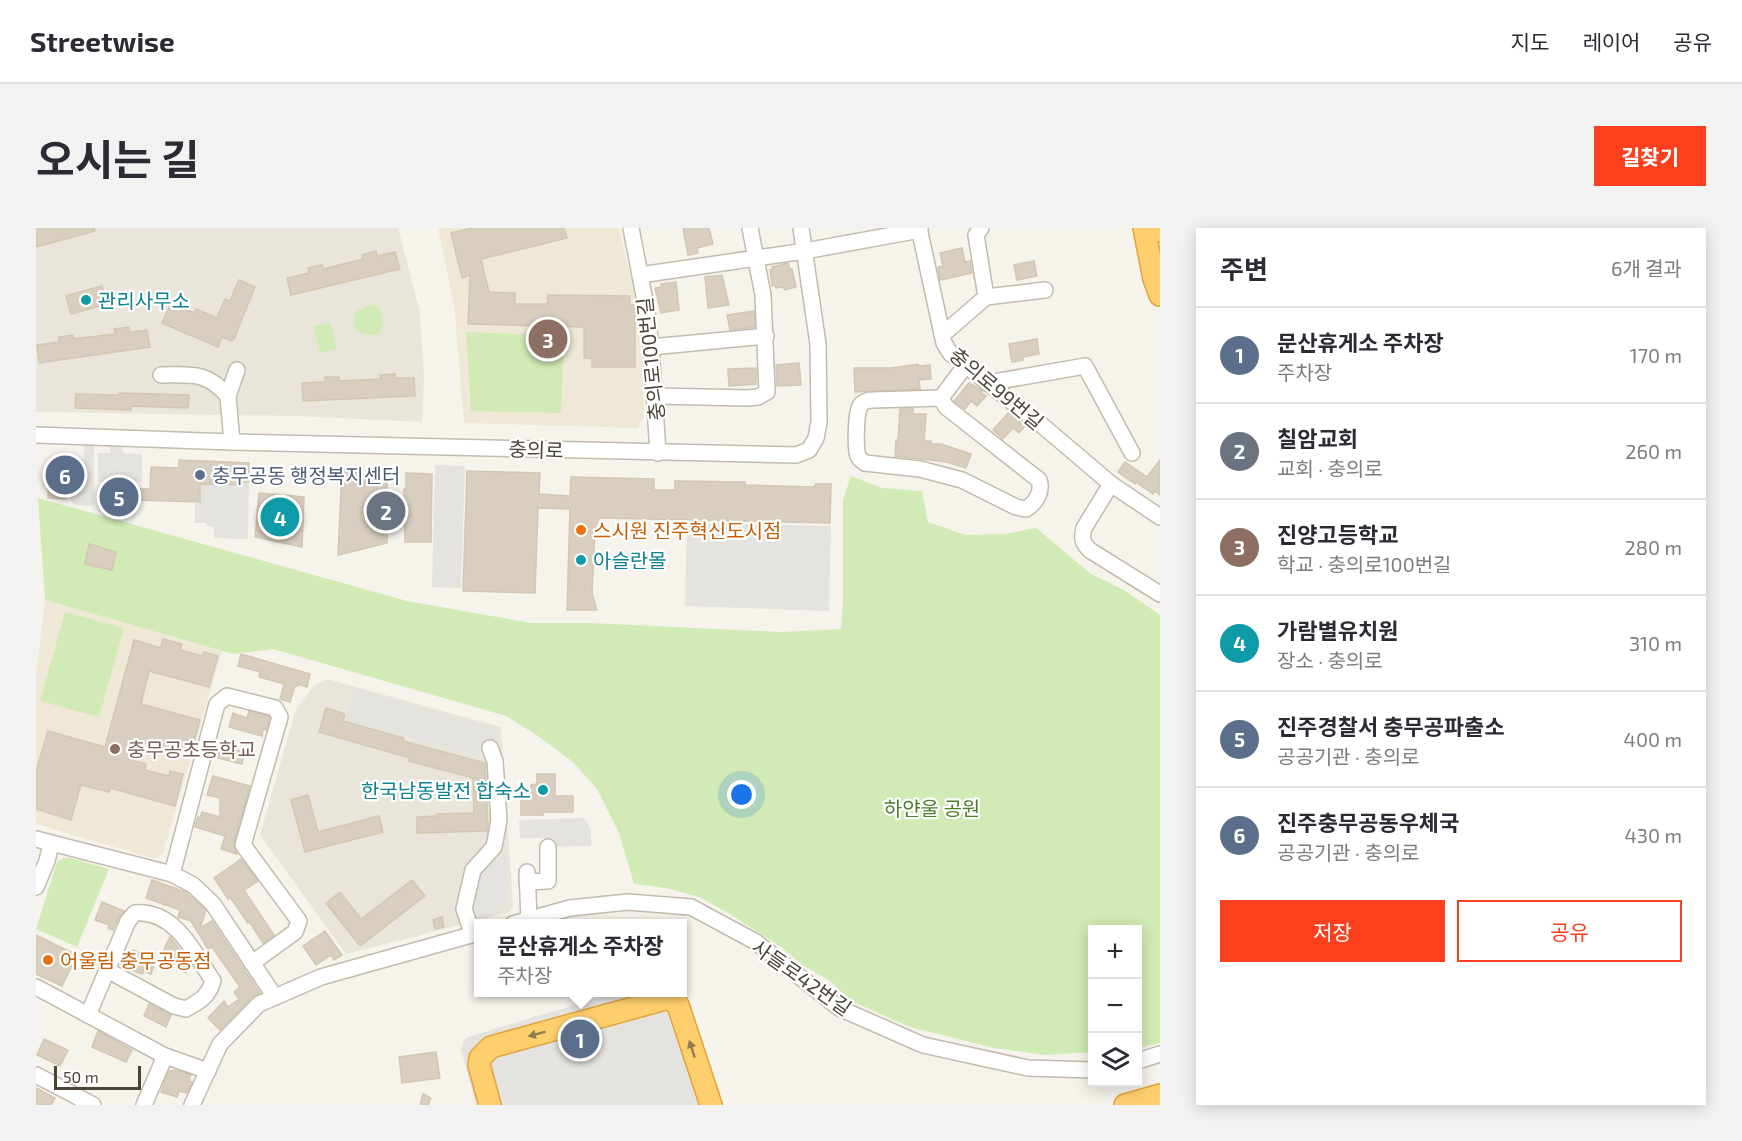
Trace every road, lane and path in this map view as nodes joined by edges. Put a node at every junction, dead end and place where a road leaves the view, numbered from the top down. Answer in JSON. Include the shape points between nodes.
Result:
{"nodes":[{"id":1,"x":631,"y":228,"type":"edge"},
{"id":2,"x":750,"y":228,"type":"edge"},
{"id":3,"x":801,"y":228,"type":"edge"},
{"id":4,"x":981,"y":228,"type":"edge"},
{"id":5,"x":1144,"y":228,"type":"edge"},
{"id":6,"x":920,"y":229,"type":"edge"},
{"id":7,"x":805,"y":251,"type":"junction"},
{"id":8,"x":757,"y":258,"type":"junction"},
{"id":9,"x":640,"y":275,"type":"junction"},
{"id":10,"x":1045,"y":290,"type":"dead end"},
{"id":11,"x":1160,"y":295,"type":"edge"},
{"id":12,"x":986,"y":297,"type":"junction"},
{"id":13,"x":942,"y":334,"type":"junction"},
{"id":14,"x":765,"y":336,"type":"junction"},
{"id":15,"x":651,"y":346,"type":"junction"},
{"id":16,"x":965,"y":366,"type":"junction"},
{"id":17,"x":237,"y":370,"type":"dead end"},
{"id":18,"x":161,"y":375,"type":"dead end"},
{"id":19,"x":988,"y":383,"type":"junction"},
{"id":20,"x":228,"y":396,"type":"junction"},
{"id":21,"x":656,"y":396,"type":"junction"},
{"id":22,"x":941,"y":398,"type":"junction"},
{"id":23,"x":36,"y":435,"type":"edge"},
{"id":24,"x":232,"y":442,"type":"junction"},
{"id":25,"x":658,"y":453,"type":"junction"},
{"id":26,"x":1132,"y":453,"type":"dead end"},
{"id":27,"x":1111,"y":484,"type":"junction"},
{"id":28,"x":1160,"y":517,"type":"edge"},
{"id":29,"x":1160,"y":594,"type":"edge"},
{"id":30,"x":490,"y":748,"type":"dead end"},
{"id":31,"x":44,"y":841,"type":"edge"},
{"id":32,"x":548,"y":847,"type":"dead end"},
{"id":33,"x":172,"y":874,"type":"junction"},
{"id":34,"x":36,"y":887,"type":"edge"},
{"id":35,"x":529,"y":919,"type":"joint"},
{"id":36,"x":474,"y":930,"type":"edge"},
{"id":37,"x":474,"y":935,"type":"edge"},
{"id":38,"x":252,"y":963,"type":"junction"},
{"id":39,"x":107,"y":970,"type":"junction"},
{"id":40,"x":36,"y":987,"type":"edge"},
{"id":41,"x":275,"y":997,"type":"junction"},
{"id":42,"x":88,"y":1015,"type":"junction"},
{"id":43,"x":1160,"y":1054,"type":"edge"},
{"id":44,"x":165,"y":1056,"type":"junction"},
{"id":45,"x":1142,"y":1059,"type":"edge"},
{"id":46,"x":1088,"y":1070,"type":"edge"},
{"id":47,"x":208,"y":1071,"type":"junction"},
{"id":48,"x":36,"y":1075,"type":"edge"},
{"id":49,"x":1160,"y":1095,"type":"edge"},
{"id":50,"x":93,"y":1105,"type":"edge"},
{"id":51,"x":144,"y":1105,"type":"edge"},
{"id":52,"x":192,"y":1105,"type":"edge"},
{"id":53,"x":490,"y":1105,"type":"edge"},
{"id":54,"x":711,"y":1105,"type":"edge"},
{"id":55,"x":1125,"y":1105,"type":"edge"}],
"edges":[{"from":1,"to":9,"type":"street"},
{"from":2,"to":8,"type":"street"},
{"from":3,"to":7,"type":"street","name":"충의로"},
{"from":4,"to":12,"type":"street","via":[[976,235]]},
{"from":5,"to":11,"type":"highway"},
{"from":6,"to":7,"type":"street","name":"충의로99번길"},
{"from":6,"to":13,"type":"street","name":"충의로99번길"},
{"from":7,"to":8,"type":"street","name":"충의로100번길"},
{"from":7,"to":25,"type":"street","name":"충의로","via":[[818,344],[819,422],[809,450],[796,455]]},
{"from":8,"to":9,"type":"street","name":"충의로100번길"},
{"from":8,"to":14,"type":"street"},
{"from":9,"to":15,"type":"street","name":"충의로100번길"},
{"from":10,"to":12,"type":"street"},
{"from":12,"to":13,"type":"street"},
{"from":13,"to":16,"type":"street","name":"충의로99번길","via":[[950,353]]},
{"from":14,"to":15,"type":"street"},
{"from":14,"to":21,"type":"street","via":[[767,392],[758,397]]},
{"from":15,"to":21,"type":"street","name":"충의로100번길"},
{"from":16,"to":19,"type":"street","name":"충의로99번길"},
{"from":16,"to":22,"type":"street"},
{"from":17,"to":20,"type":"street"},
{"from":18,"to":20,"type":"street","via":[[199,376],[217,384]]},
{"from":19,"to":26,"type":"street","via":[[1085,366]]},
{"from":19,"to":27,"type":"street","name":"충의로99번길"},
{"from":20,"to":24,"type":"street"},
{"from":21,"to":25,"type":"street","name":"충의로100번길"},
{"from":22,"to":22,"type":"street","via":[[862,403],[858,414],[860,460],[962,480],[1016,507],[1030,507],[1040,494],[1039,480],[946,407]]},
{"from":23,"to":24,"type":"street","name":"충의로"},
{"from":24,"to":25,"type":"street","name":"충의로"},
{"from":27,"to":28,"type":"street","name":"충의로99번길"},
{"from":27,"to":29,"type":"street","via":[[1084,528],[1084,544]]},
{"from":30,"to":36,"type":"street","via":[[495,760],[499,820],[494,847],[473,870],[464,909]]},
{"from":31,"to":33,"type":"street"},
{"from":31,"to":34,"type":"street","via":[[47,861]]},
{"from":32,"to":35,"type":"street","via":[[548,881],[527,877]]},
{"from":33,"to":38,"type":"street","via":[[193,885],[213,904]]},
{"from":33,"to":38,"type":"street","via":[[217,704],[227,696],[275,708],[280,717],[243,845],[299,921],[295,932]]},
{"from":35,"to":46,"type":"street","name":"사들로42번길","via":[[570,908],[628,902],[691,907],[756,942],[839,1008],[923,1045],[1028,1068]]},
{"from":37,"to":41,"type":"street","via":[[321,976]]},
{"from":38,"to":41,"type":"street"},
{"from":39,"to":39,"type":"street","via":[[128,921],[135,913],[145,912],[169,922],[184,936],[213,981],[210,992],[186,1009]]},
{"from":39,"to":42,"type":"street"},
{"from":40,"to":42,"type":"street"},
{"from":41,"to":47,"type":"street","via":[[259,1004],[220,1044]]},
{"from":42,"to":44,"type":"street"},
{"from":43,"to":45,"type":"street"},
{"from":44,"to":47,"type":"street"},
{"from":44,"to":51,"type":"street"},
{"from":47,"to":52,"type":"street"},
{"from":48,"to":50,"type":"street"},
{"from":49,"to":55,"type":"highway"},
{"from":54,"to":53,"type":"highway","one_way":true,"via":[[678,1005],[669,998],[491,1047],[480,1058],[479,1065]]}]}
